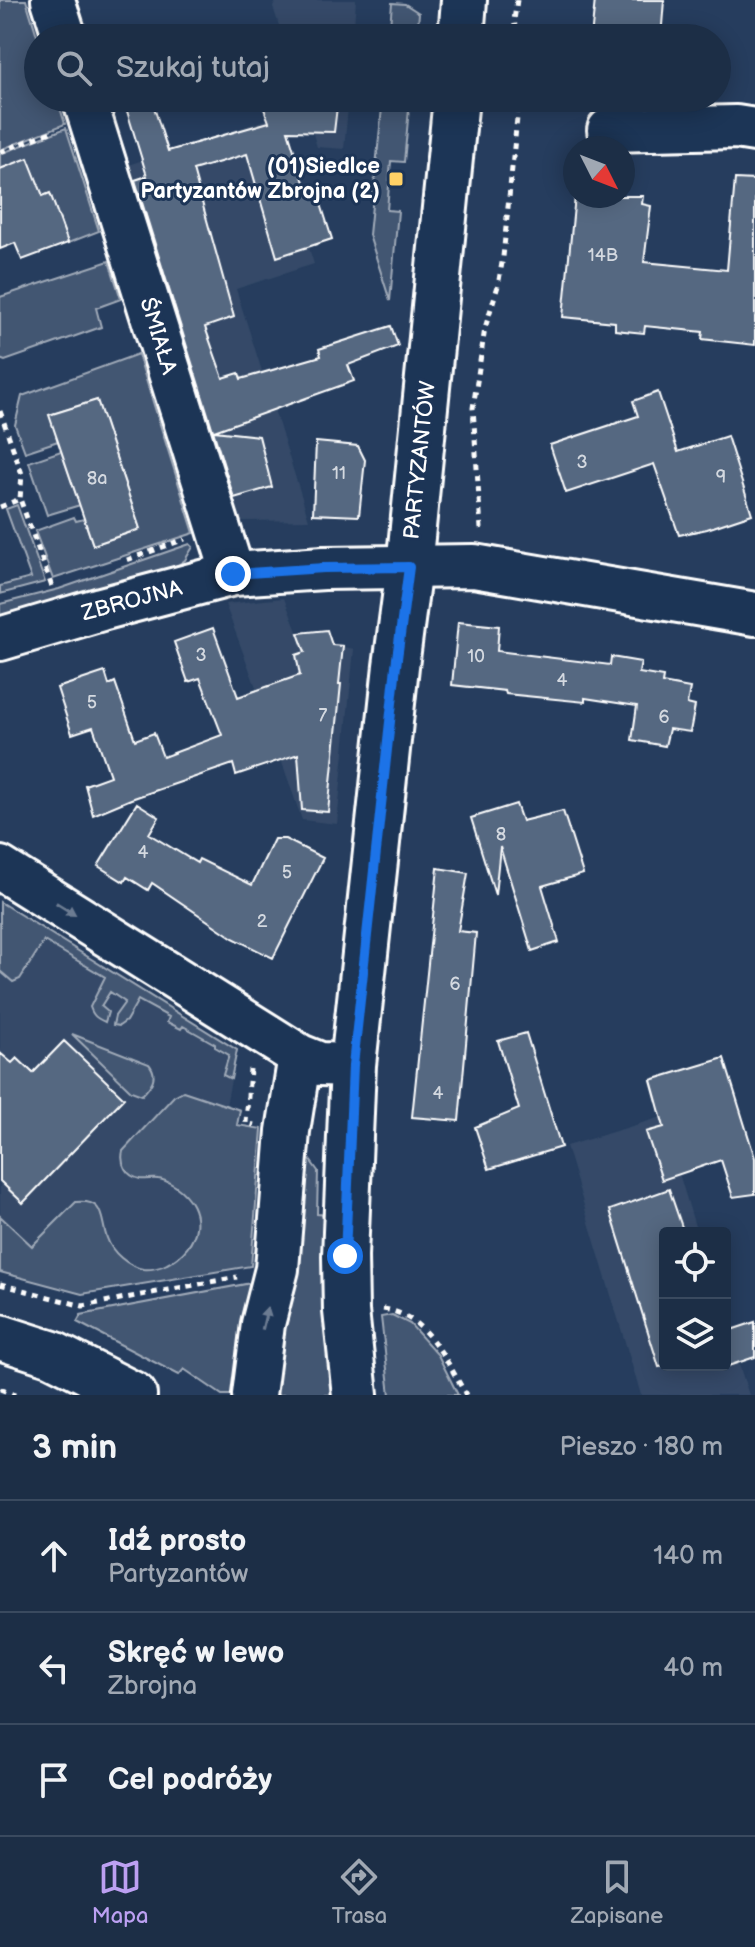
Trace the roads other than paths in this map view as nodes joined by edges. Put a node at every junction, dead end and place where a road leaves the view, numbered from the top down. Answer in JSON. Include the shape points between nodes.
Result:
{"nodes":[{"id":1,"x":53,"y":0,"type":"edge"},
{"id":2,"x":464,"y":0,"type":"edge"},
{"id":3,"x":61,"y":24,"type":"edge"},
{"id":4,"x":462,"y":24,"type":"edge"},
{"id":5,"x":88,"y":112,"type":"edge"},
{"id":6,"x":455,"y":112,"type":"edge"},
{"id":7,"x":609,"y":130,"type":"dead end"},
{"id":8,"x":755,"y":130,"type":"edge"},
{"id":9,"x":409,"y":567,"type":"junction"},
{"id":10,"x":233,"y":574,"type":"junction"},
{"id":11,"x":755,"y":614,"type":"edge"},
{"id":12,"x":0,"y":639,"type":"edge"},
{"id":13,"x":0,"y":868,"type":"edge"},
{"id":14,"x":300,"y":1056,"type":"junction"},
{"id":15,"x":353,"y":1065,"type":"junction"},
{"id":16,"x":0,"y":1337,"type":"edge"},
{"id":17,"x":134,"y":1395,"type":"edge"},
{"id":18,"x":254,"y":1395,"type":"edge"},
{"id":19,"x":355,"y":1395,"type":"edge"}],
"edges":[{"from":1,"to":3,"type":"street"},
{"from":2,"to":4,"type":"main road"},
{"from":5,"to":10,"type":"street","name":"ŚMIAŁA"},
{"from":6,"to":9,"type":"main road","name":"PARTYZANTÓW"},
{"from":7,"to":8,"type":"street"},
{"from":9,"to":10,"type":"street","name":"ZBROJNA"},
{"from":9,"to":11,"type":"street","name":"ZBROJNA","via":[[474,566]]},
{"from":9,"to":15,"type":"main road","name":"PARTYZANTÓW"},
{"from":10,"to":12,"type":"street","name":"ZBROJNA"},
{"from":13,"to":14,"type":"street","one_way":true},
{"from":14,"to":15,"type":"street","via":[[320,1064]]},
{"from":18,"to":14,"type":"street","one_way":true,"via":[[277,1269]]},
{"from":15,"to":19,"type":"main road","name":"PARTYZANTÓW","via":[[345,1256]]},
{"from":16,"to":17,"type":"main road","via":[[53,1354]]}]}
